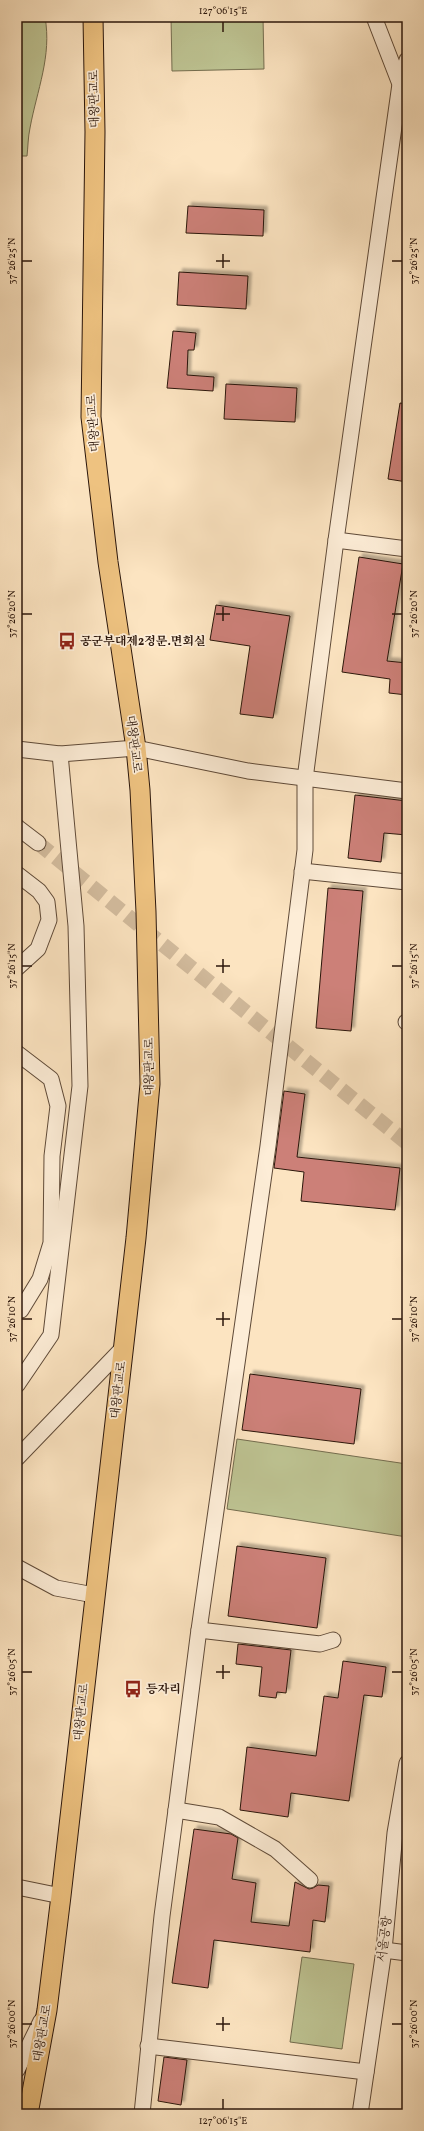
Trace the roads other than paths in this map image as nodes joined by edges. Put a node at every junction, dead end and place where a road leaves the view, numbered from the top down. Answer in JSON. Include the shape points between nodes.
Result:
{"nodes":[{"id":1,"x":93,"y":17,"type":"edge"},
{"id":2,"x":374,"y":17,"type":"edge"},
{"id":3,"x":407,"y":60,"type":"edge"},
{"id":4,"x":400,"y":84,"type":"junction"},
{"id":5,"x":401,"y":116,"type":"edge"},
{"id":6,"x":336,"y":540,"type":"junction"},
{"id":7,"x":407,"y":549,"type":"edge"},
{"id":8,"x":136,"y":748,"type":"junction"},
{"id":9,"x":17,"y":749,"type":"edge"},
{"id":10,"x":60,"y":754,"type":"junction"},
{"id":11,"x":305,"y":779,"type":"junction"},
{"id":12,"x":407,"y":791,"type":"edge"},
{"id":13,"x":17,"y":827,"type":"edge"},
{"id":14,"x":38,"y":843,"type":"tunnel mouth"},
{"id":15,"x":302,"y":871,"type":"junction"},
{"id":16,"x":17,"y":874,"type":"edge"},
{"id":17,"x":407,"y":882,"type":"edge"},
{"id":18,"x":17,"y":968,"type":"edge"},
{"id":19,"x":17,"y":1053,"type":"edge"},
{"id":20,"x":17,"y":1310,"type":"edge"},
{"id":21,"x":123,"y":1348,"type":"junction"},
{"id":22,"x":17,"y":1385,"type":"edge"},
{"id":23,"x":17,"y":1458,"type":"edge"},
{"id":24,"x":17,"y":1567,"type":"edge"},
{"id":25,"x":94,"y":1595,"type":"junction"},
{"id":26,"x":199,"y":1630,"type":"junction"},
{"id":27,"x":332,"y":1640,"type":"dead end"},
{"id":28,"x":407,"y":1763,"type":"edge"},
{"id":29,"x":176,"y":1810,"type":"junction"},
{"id":30,"x":310,"y":1880,"type":"dead end"},
{"id":31,"x":17,"y":1887,"type":"edge"},
{"id":32,"x":61,"y":1896,"type":"junction"},
{"id":33,"x":384,"y":1950,"type":"junction"},
{"id":34,"x":407,"y":1953,"type":"edge"},
{"id":35,"x":47,"y":2010,"type":"junction"},
{"id":36,"x":148,"y":2046,"type":"junction"},
{"id":37,"x":17,"y":2070,"type":"edge"},
{"id":38,"x":366,"y":2072,"type":"junction"},
{"id":39,"x":28,"y":2114,"type":"edge"},
{"id":40,"x":142,"y":2114,"type":"edge"},
{"id":41,"x":360,"y":2114,"type":"edge"}],
"edges":[{"from":1,"to":8,"type":"main road","name":"대왕판교로","via":[[95,132],[91,417],[108,562]]},
{"from":2,"to":4,"type":"street"},
{"from":3,"to":4,"type":"street"},
{"from":4,"to":5,"type":"street"},
{"from":5,"to":6,"type":"street"},
{"from":6,"to":7,"type":"street"},
{"from":6,"to":11,"type":"street"},
{"from":8,"to":10,"type":"street"},
{"from":8,"to":11,"type":"street","via":[[248,771]]},
{"from":8,"to":21,"type":"main road","name":"대왕판교로","via":[[146,904],[150,1084]]},
{"from":9,"to":10,"type":"street"},
{"from":10,"to":22,"type":"street","via":[[76,926],[80,1086],[51,1335]]},
{"from":11,"to":12,"type":"street"},
{"from":11,"to":15,"type":"street","via":[[305,850]]},
{"from":13,"to":14,"type":"street"},
{"from":15,"to":17,"type":"street"},
{"from":15,"to":26,"type":"street","via":[[268,1146]]},
{"from":16,"to":18,"type":"street","via":[[39,891],[47,902],[49,920],[38,949]]},
{"from":19,"to":20,"type":"street","via":[[51,1080],[58,1106],[52,1156],[51,1243],[40,1279],[20,1310]]},
{"from":21,"to":23,"type":"street"},
{"from":21,"to":25,"type":"main road","name":"대왕판교로"},
{"from":24,"to":25,"type":"street","via":[[56,1588]]},
{"from":25,"to":32,"type":"main road","name":"대왕판교로"},
{"from":26,"to":27,"type":"street","via":[[320,1644]]},
{"from":26,"to":29,"type":"street"},
{"from":28,"to":33,"type":"street","name":"서울공항","via":[[395,1832]]},
{"from":29,"to":30,"type":"street","via":[[219,1817],[275,1848]]},
{"from":29,"to":36,"type":"street"},
{"from":31,"to":32,"type":"street"},
{"from":32,"to":35,"type":"main road","name":"대왕판교로"},
{"from":33,"to":34,"type":"street"},
{"from":33,"to":38,"type":"street","name":"서울공항"},
{"from":35,"to":37,"type":"street"},
{"from":35,"to":39,"type":"main road","name":"대왕판교로"},
{"from":36,"to":38,"type":"street"},
{"from":36,"to":40,"type":"street"},
{"from":38,"to":41,"type":"street","name":"서울공항"}]}
